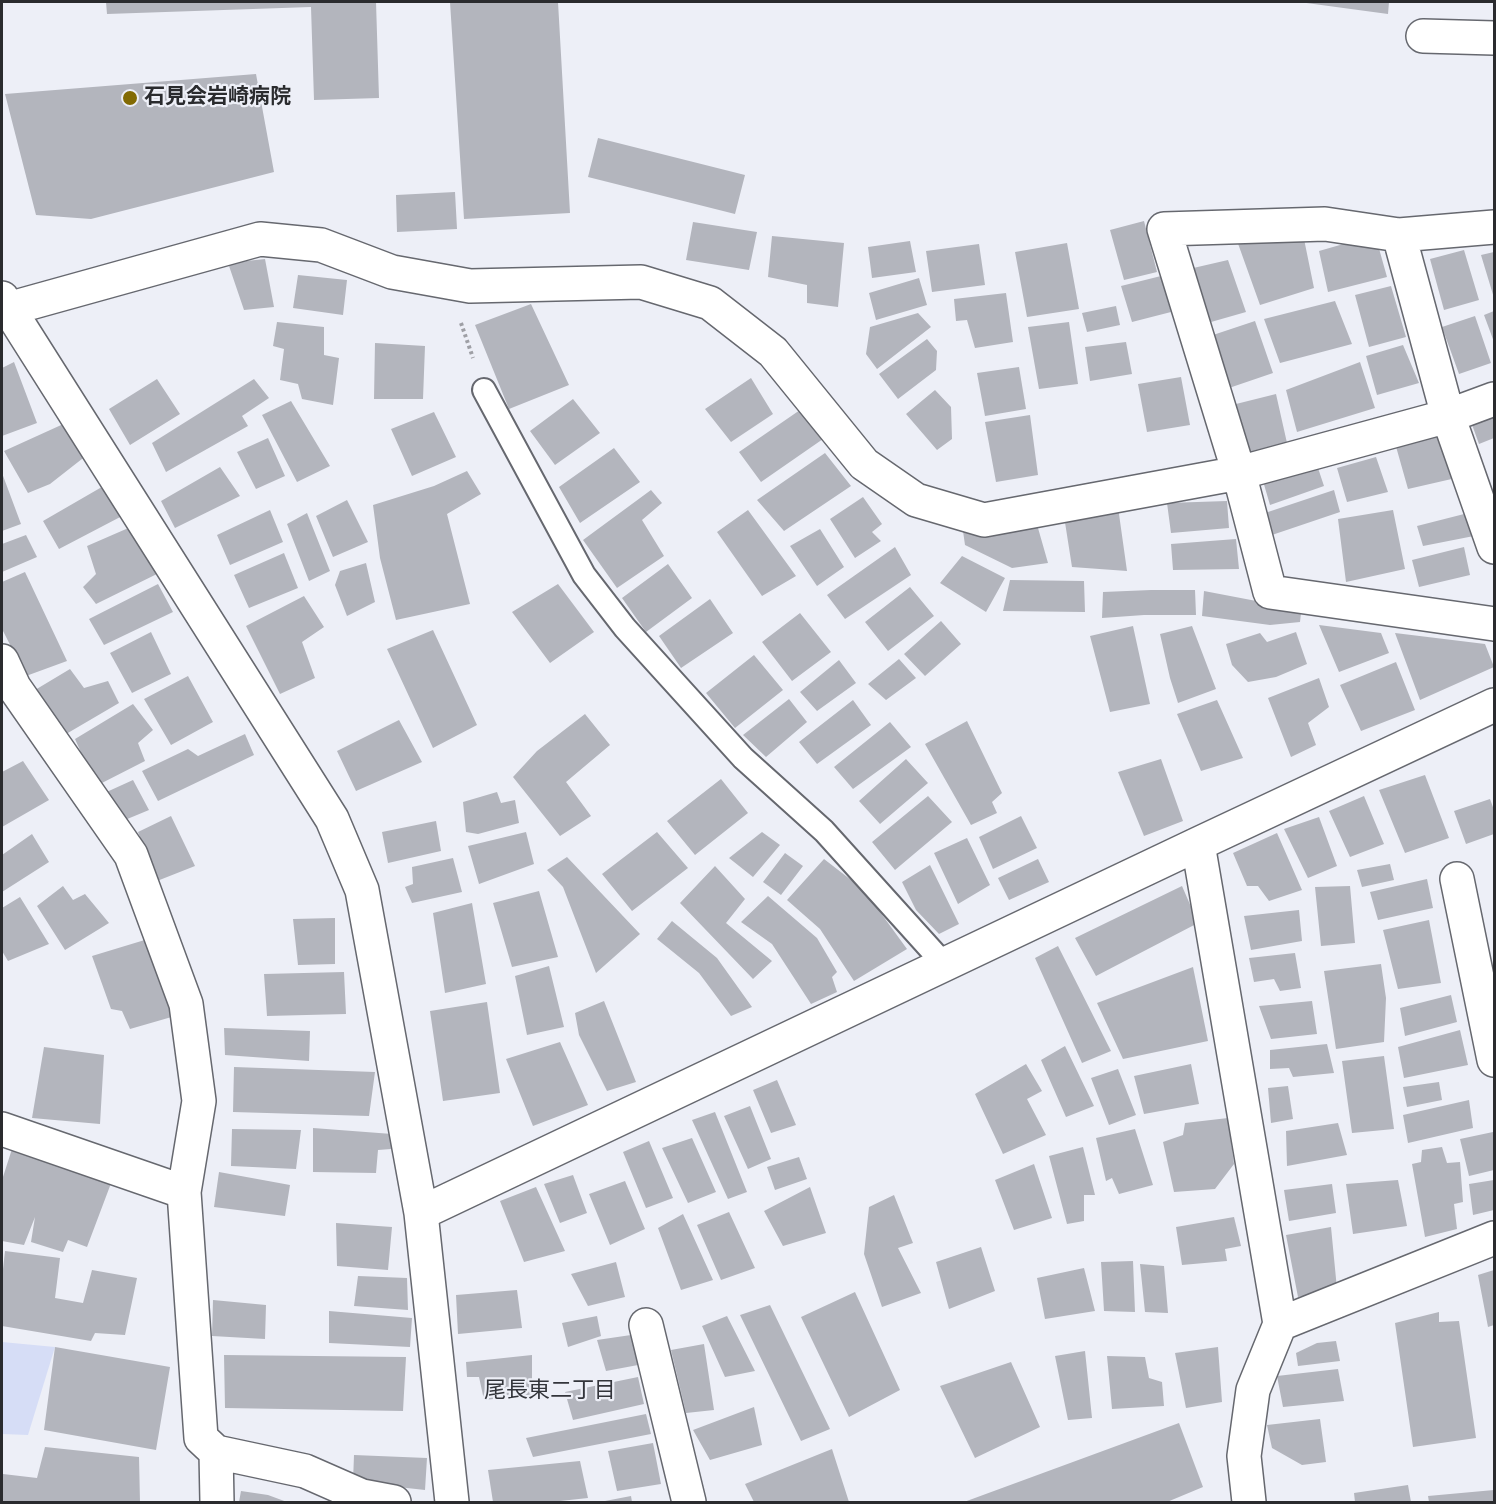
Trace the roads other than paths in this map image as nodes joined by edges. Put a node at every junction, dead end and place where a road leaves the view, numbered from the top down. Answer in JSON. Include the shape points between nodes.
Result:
{"nodes":[{"id":1,"x":1423,"y":36,"type":"dead end"},
{"id":2,"x":1494,"y":38,"type":"edge"},
{"id":3,"x":1494,"y":227,"type":"edge"},
{"id":4,"x":1399,"y":235,"type":"junction"},
{"id":5,"x":8,"y":321,"type":"edge"},
{"id":6,"x":484,"y":390,"type":"dead end"},
{"id":7,"x":1494,"y":399,"type":"edge"},
{"id":8,"x":1448,"y":416,"type":"junction"},
{"id":9,"x":1239,"y":473,"type":"junction"},
{"id":10,"x":1494,"y":547,"type":"edge"},
{"id":11,"x":1494,"y":624,"type":"edge"},
{"id":12,"x":2,"y":661,"type":"edge"},
{"id":13,"x":1494,"y":705,"type":"edge"},
{"id":14,"x":1198,"y":844,"type":"junction"},
{"id":15,"x":1457,"y":879,"type":"dead end"},
{"id":16,"x":944,"y":964,"type":"junction"},
{"id":17,"x":1494,"y":1060,"type":"edge"},
{"id":18,"x":2,"y":1129,"type":"edge"},
{"id":19,"x":184,"y":1192,"type":"junction"},
{"id":20,"x":421,"y":1213,"type":"junction"},
{"id":21,"x":1494,"y":1238,"type":"edge"},
{"id":22,"x":1280,"y":1324,"type":"junction"},
{"id":23,"x":646,"y":1325,"type":"dead end"},
{"id":24,"x":216,"y":1452,"type":"junction"},
{"id":25,"x":217,"y":1503,"type":"edge"},
{"id":26,"x":394,"y":1503,"type":"edge"},
{"id":27,"x":452,"y":1503,"type":"edge"},
{"id":28,"x":689,"y":1503,"type":"edge"},
{"id":29,"x":1249,"y":1503,"type":"edge"}],
"edges":[{"from":1,"to":2,"type":"street"},
{"from":3,"to":4,"type":"street"},
{"from":4,"to":8,"type":"street"},
{"from":4,"to":9,"type":"street","via":[[1325,224],[1164,229]]},
{"from":5,"to":9,"type":"street","via":[[260,239],[321,245],[392,272],[470,286],[641,282],[710,303],[774,352],[864,464],[916,500],[984,520]]},
{"from":5,"to":20,"type":"street","via":[[332,819],[362,890]]},
{"from":6,"to":16,"type":"lane","via":[[584,575],[625,628],[743,758],[824,831]]},
{"from":7,"to":8,"type":"street"},
{"from":8,"to":9,"type":"street"},
{"from":8,"to":10,"type":"street"},
{"from":9,"to":11,"type":"street","via":[[1270,592]]},
{"from":12,"to":19,"type":"street","via":[[14,687],[131,855],[186,1004],[199,1101]]},
{"from":13,"to":14,"type":"street"},
{"from":14,"to":16,"type":"street"},
{"from":14,"to":22,"type":"street"},
{"from":15,"to":17,"type":"street"},
{"from":16,"to":20,"type":"street"},
{"from":18,"to":19,"type":"street"},
{"from":19,"to":24,"type":"street","via":[[201,1438]]},
{"from":20,"to":27,"type":"street"},
{"from":21,"to":22,"type":"street"},
{"from":22,"to":29,"type":"street","via":[[1253,1390],[1244,1456]]},
{"from":23,"to":28,"type":"street"},
{"from":24,"to":25,"type":"street"},
{"from":24,"to":26,"type":"street","via":[[305,1470],[362,1496]]}]}
